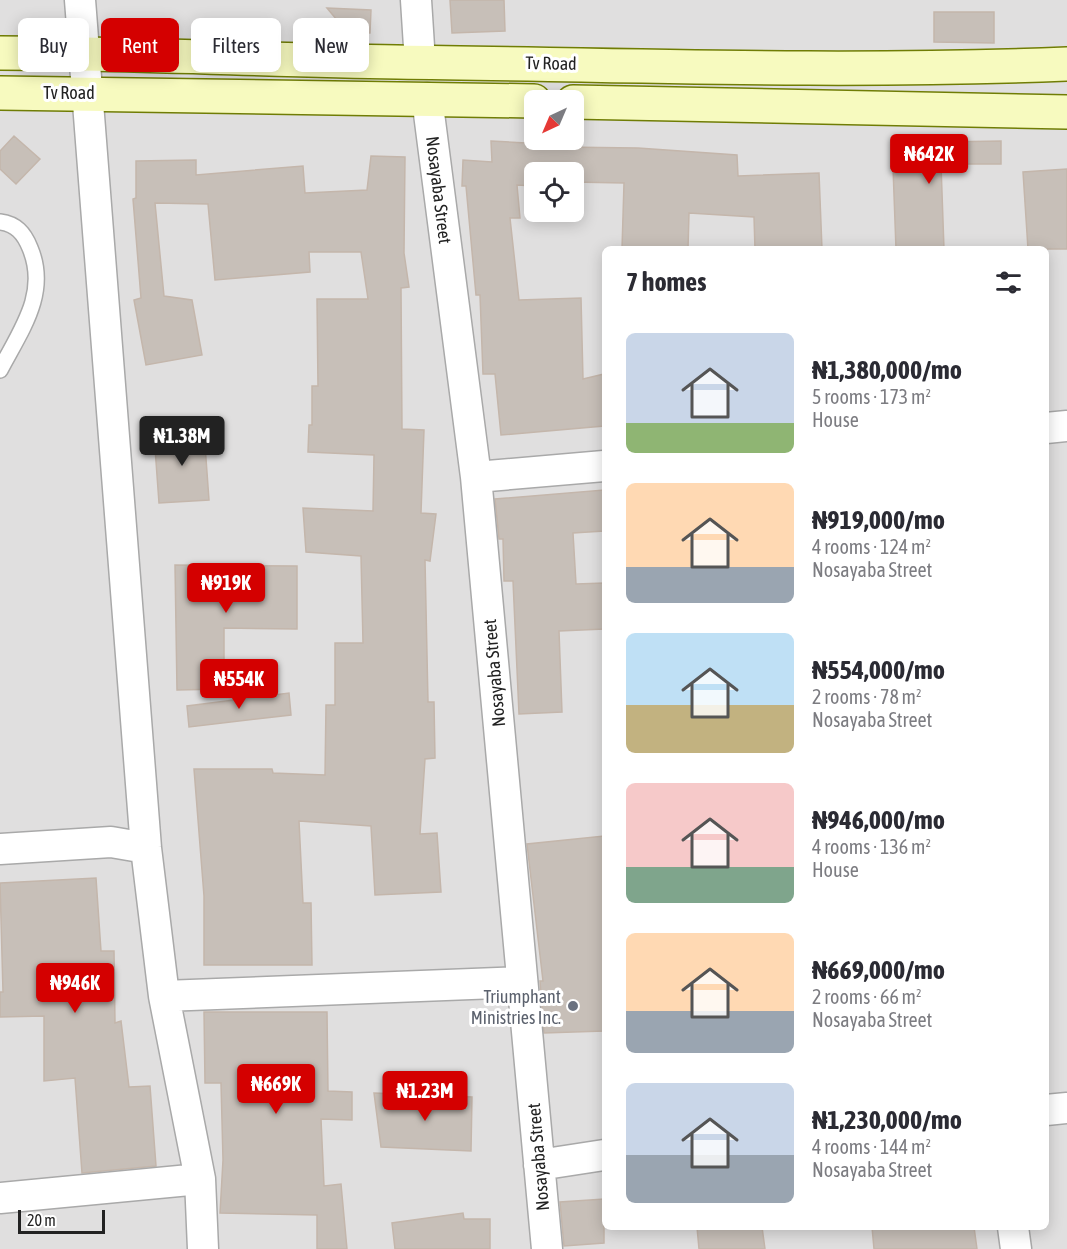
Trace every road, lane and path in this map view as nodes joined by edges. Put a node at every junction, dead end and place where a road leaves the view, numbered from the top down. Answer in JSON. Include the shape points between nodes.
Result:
{"nodes":[{"id":1,"x":80,"y":0,"type":"edge"},
{"id":2,"x":416,"y":0,"type":"edge"},
{"id":3,"x":81,"y":18,"type":"edge"},
{"id":4,"x":0,"y":53,"type":"edge"},
{"id":5,"x":18,"y":53,"type":"edge"},
{"id":6,"x":89,"y":53,"type":"edge"},
{"id":7,"x":420,"y":62,"type":"junction"},
{"id":8,"x":1067,"y":64,"type":"edge"},
{"id":9,"x":84,"y":72,"type":"edge"},
{"id":10,"x":86,"y":92,"type":"junction"},
{"id":11,"x":0,"y":93,"type":"edge"},
{"id":12,"x":427,"y":98,"type":"junction"},
{"id":13,"x":524,"y":101,"type":"edge"},
{"id":14,"x":584,"y":102,"type":"edge"},
{"id":15,"x":1067,"y":112,"type":"edge"},
{"id":16,"x":0,"y":222,"type":"edge"},
{"id":17,"x":0,"y":370,"type":"edge"},
{"id":18,"x":1067,"y":426,"type":"edge"},
{"id":19,"x":1049,"y":428,"type":"edge"},
{"id":20,"x":602,"y":466,"type":"edge"},
{"id":21,"x":476,"y":477,"type":"junction"},
{"id":22,"x":146,"y":848,"type":"junction"},
{"id":23,"x":0,"y":849,"type":"edge"},
{"id":24,"x":522,"y":982,"type":"junction"},
{"id":25,"x":164,"y":996,"type":"junction"},
{"id":26,"x":1067,"y":1108,"type":"edge"},
{"id":27,"x":1049,"y":1110,"type":"edge"},
{"id":28,"x":602,"y":1155,"type":"edge"},
{"id":29,"x":539,"y":1165,"type":"junction"},
{"id":30,"x":200,"y":1179,"type":"junction"},
{"id":31,"x":0,"y":1198,"type":"edge"},
{"id":32,"x":1013,"y":1230,"type":"edge"},
{"id":33,"x":203,"y":1249,"type":"edge"},
{"id":34,"x":547,"y":1249,"type":"edge"},
{"id":35,"x":1016,"y":1249,"type":"edge"}],
"edges":[{"from":1,"to":3,"type":"street"},
{"from":2,"to":7,"type":"street"},
{"from":4,"to":5,"type":"street","name":"Tv Road"},
{"from":6,"to":7,"type":"street","name":"Tv Road"},
{"from":7,"to":8,"type":"street","name":"Tv Road","via":[[958,68]]},
{"from":9,"to":10,"type":"street"},
{"from":10,"to":11,"type":"street","name":"Tv Road"},
{"from":10,"to":12,"type":"street","name":"Tv Road"},
{"from":10,"to":22,"type":"street"},
{"from":12,"to":13,"type":"street","name":"Tv Road"},
{"from":12,"to":21,"type":"street","name":"Nosayaba Street"},
{"from":14,"to":15,"type":"street"},
{"from":16,"to":17,"type":"lane","via":[[12,224],[26,238],[38,280],[27,319]]},
{"from":18,"to":19,"type":"street"},
{"from":20,"to":21,"type":"street"},
{"from":21,"to":24,"type":"street","name":"Nosayaba Street"},
{"from":22,"to":23,"type":"street","via":[[111,842]]},
{"from":22,"to":25,"type":"street"},
{"from":24,"to":25,"type":"street"},
{"from":24,"to":29,"type":"street","name":"Nosayaba Street"},
{"from":25,"to":30,"type":"street"},
{"from":26,"to":27,"type":"street"},
{"from":28,"to":29,"type":"street"},
{"from":29,"to":34,"type":"street","name":"Nosayaba Street"},
{"from":30,"to":31,"type":"street"},
{"from":30,"to":33,"type":"street"},
{"from":32,"to":35,"type":"street"}]}
